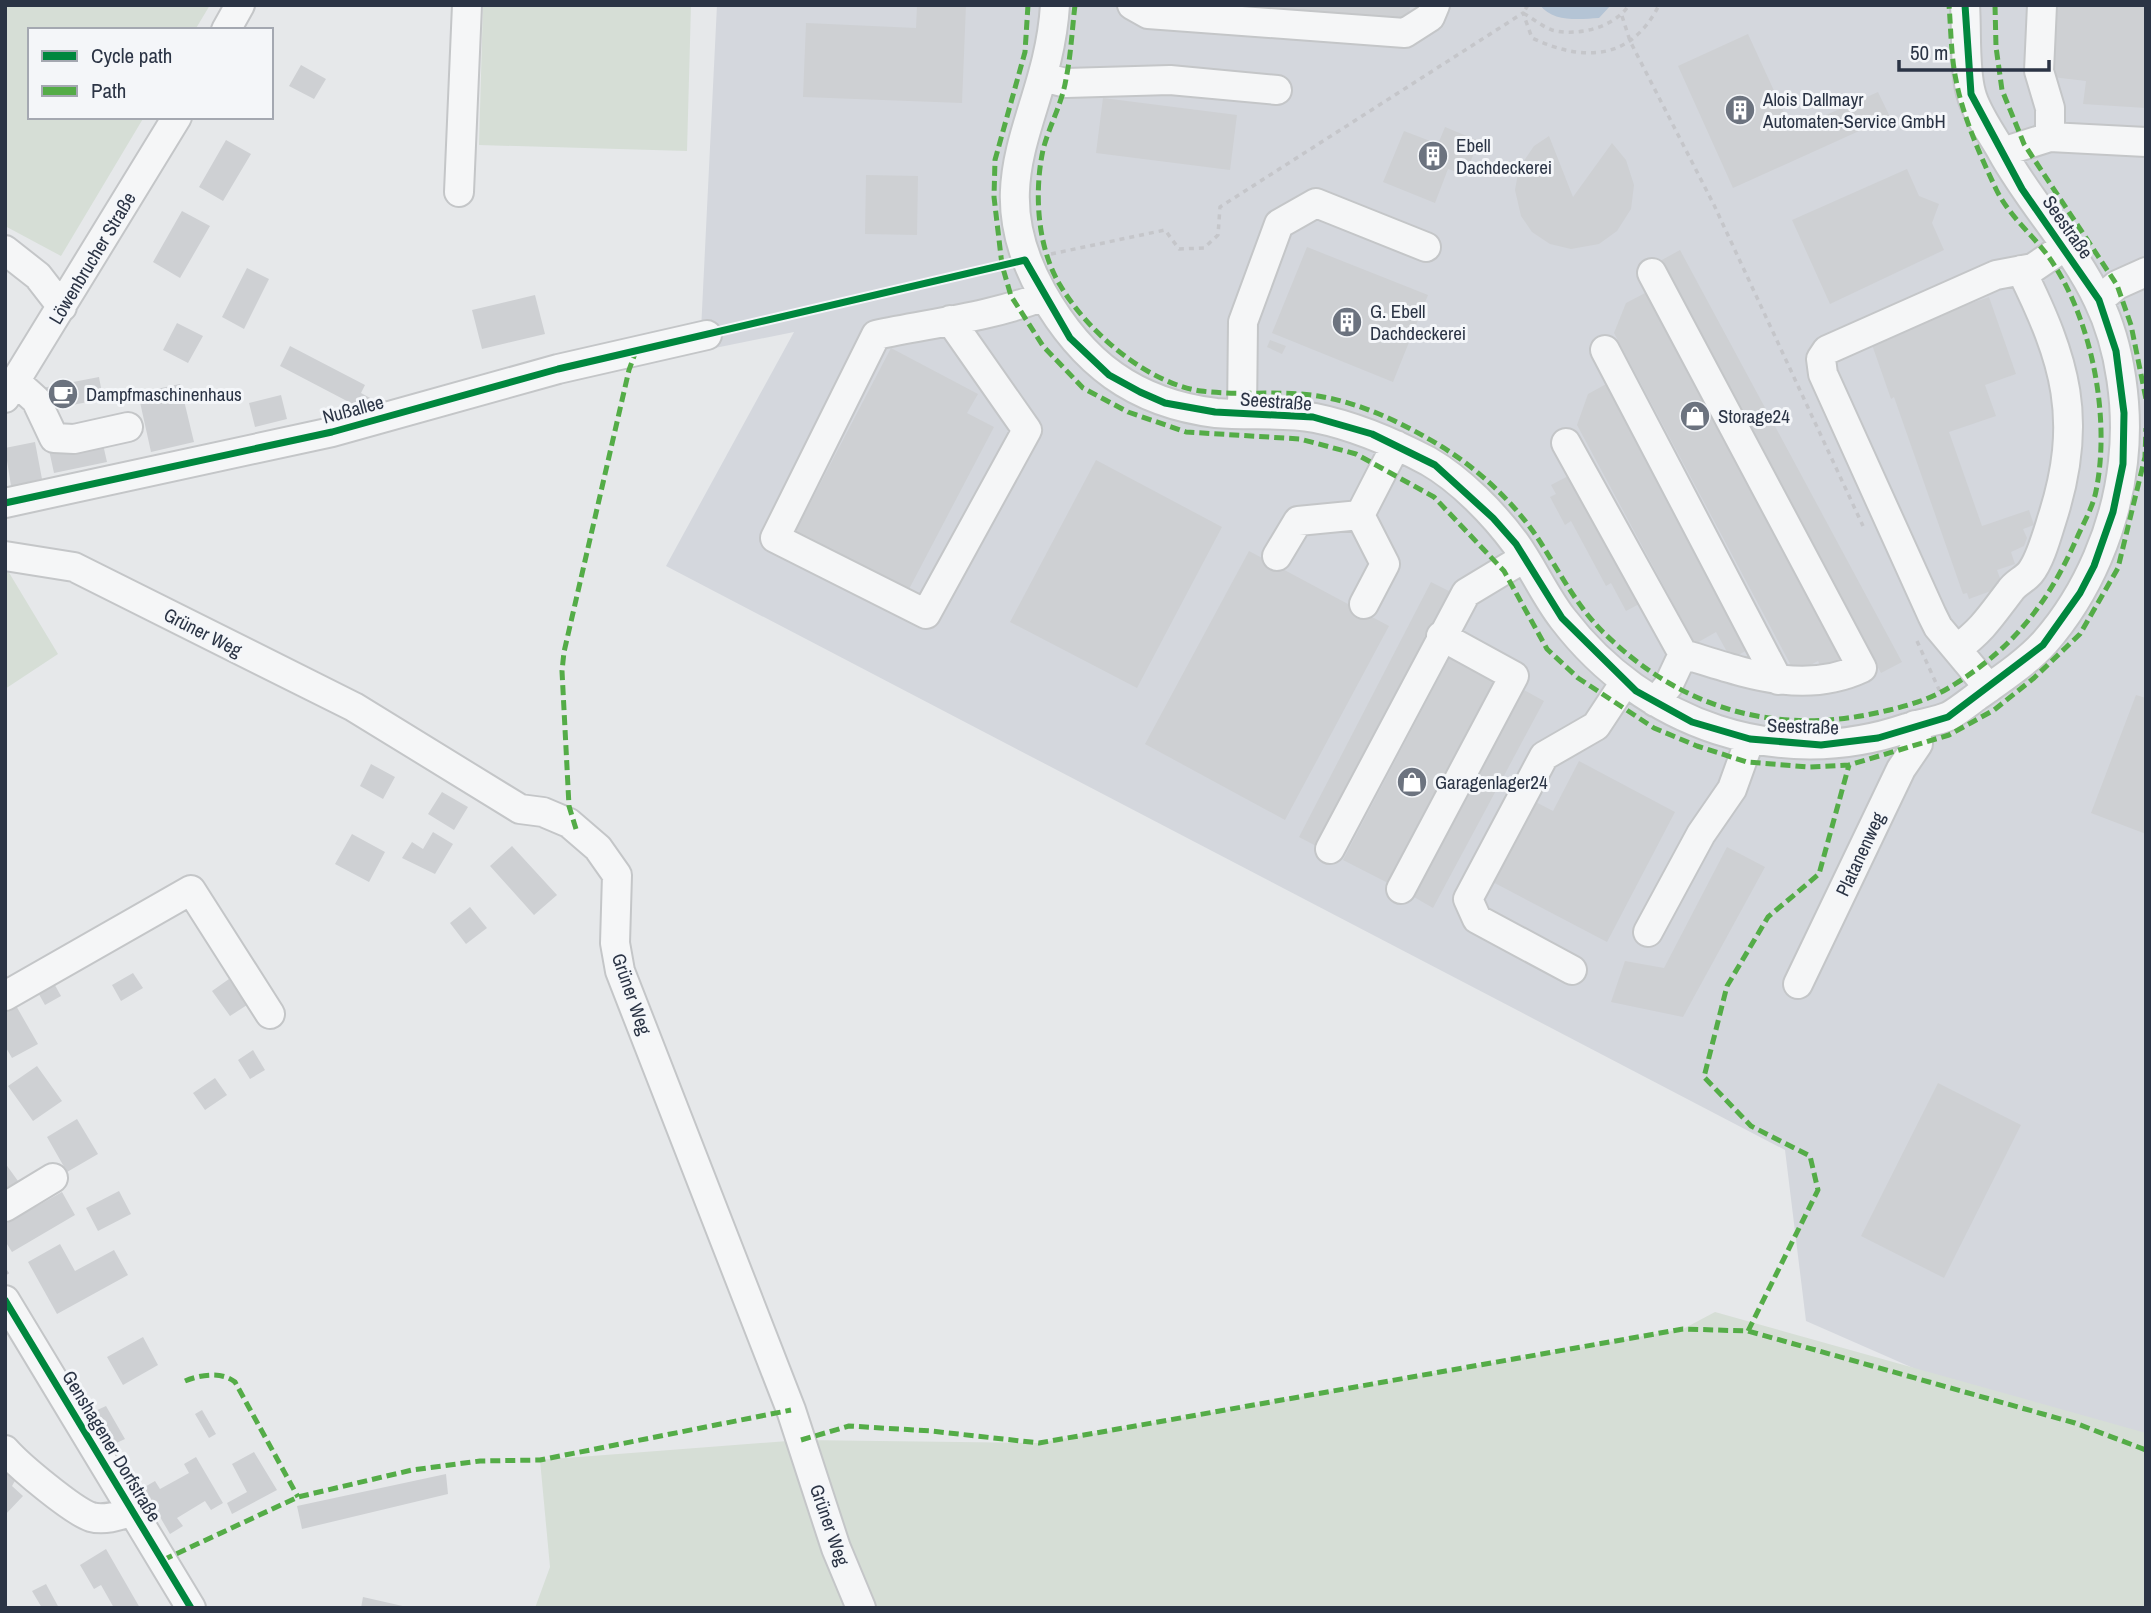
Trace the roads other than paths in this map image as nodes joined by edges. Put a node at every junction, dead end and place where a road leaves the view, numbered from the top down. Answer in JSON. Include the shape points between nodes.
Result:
{"nodes":[{"id":1,"x":240,"y":5,"type":"edge"},
{"id":2,"x":467,"y":5,"type":"edge"},
{"id":3,"x":1055,"y":5,"type":"edge"},
{"id":4,"x":1132,"y":5,"type":"edge"},
{"id":5,"x":1435,"y":5,"type":"edge"},
{"id":6,"x":1965,"y":5,"type":"edge"},
{"id":7,"x":2042,"y":5,"type":"edge"},
{"id":8,"x":227,"y":28,"type":"edge"},
{"id":9,"x":1043,"y":76,"type":"junction"},
{"id":10,"x":1277,"y":90,"type":"dead end"},
{"id":11,"x":176,"y":119,"type":"edge"},
{"id":12,"x":2050,"y":137,"type":"junction"},
{"id":13,"x":2146,"y":142,"type":"edge"},
{"id":14,"x":2002,"y":152,"type":"junction"},
{"id":15,"x":460,"y":192,"type":"dead end"},
{"id":16,"x":1426,"y":247,"type":"dead end"},
{"id":17,"x":2064,"y":247,"type":"junction"},
{"id":18,"x":5,"y":250,"type":"edge"},
{"id":19,"x":2021,"y":270,"type":"junction"},
{"id":20,"x":2146,"y":272,"type":"edge"},
{"id":21,"x":1652,"y":273,"type":"dead end"},
{"id":22,"x":1044,"y":296,"type":"junction"},
{"id":23,"x":2099,"y":300,"type":"junction"},
{"id":24,"x":62,"y":307,"type":"junction"},
{"id":25,"x":950,"y":320,"type":"junction"},
{"id":26,"x":707,"y":335,"type":"dead end"},
{"id":27,"x":1605,"y":350,"type":"dead end"},
{"id":28,"x":10,"y":390,"type":"edge"},
{"id":29,"x":1242,"y":414,"type":"junction"},
{"id":30,"x":128,"y":427,"type":"dead end"},
{"id":31,"x":1566,"y":443,"type":"dead end"},
{"id":32,"x":1396,"y":445,"type":"junction"},
{"id":33,"x":5,"y":503,"type":"edge"},
{"id":34,"x":1360,"y":515,"type":"junction"},
{"id":35,"x":5,"y":556,"type":"edge"},
{"id":36,"x":1277,"y":556,"type":"dead end"},
{"id":37,"x":1524,"y":558,"type":"junction"},
{"id":38,"x":1364,"y":604,"type":"dead end"},
{"id":39,"x":1441,"y":636,"type":"junction"},
{"id":40,"x":1957,"y":649,"type":"junction"},
{"id":41,"x":1683,"y":654,"type":"junction"},
{"id":42,"x":1778,"y":680,"type":"junction"},
{"id":43,"x":1625,"y":682,"type":"junction"},
{"id":44,"x":1990,"y":688,"type":"junction"},
{"id":45,"x":1655,"y":702,"type":"junction"},
{"id":46,"x":1915,"y":725,"type":"junction"},
{"id":47,"x":1750,"y":739,"type":"junction"},
{"id":48,"x":1330,"y":849,"type":"dead end"},
{"id":49,"x":1401,"y":889,"type":"dead end"},
{"id":50,"x":1648,"y":932,"type":"dead end"},
{"id":51,"x":1572,"y":970,"type":"dead end"},
{"id":52,"x":1798,"y":984,"type":"dead end"},
{"id":53,"x":5,"y":996,"type":"edge"},
{"id":54,"x":270,"y":1014,"type":"dead end"},
{"id":55,"x":53,"y":1178,"type":"dead end"},
{"id":56,"x":5,"y":1208,"type":"edge"},
{"id":57,"x":5,"y":1300,"type":"edge"},
{"id":58,"x":5,"y":1450,"type":"edge"},
{"id":59,"x":134,"y":1511,"type":"junction"},
{"id":60,"x":191,"y":1608,"type":"edge"},
{"id":61,"x":861,"y":1608,"type":"edge"}],
"edges":[{"from":1,"to":8,"type":"street"},
{"from":2,"to":15,"type":"street"},
{"from":3,"to":9,"type":"street","name":"Seestraße","via":[[1051,53]]},
{"from":4,"to":5,"type":"street","via":[[1169,16],[1405,33],[1430,17]]},
{"from":6,"to":14,"type":"street","name":"Seestraße","via":[[1971,94]]},
{"from":7,"to":12,"type":"street","via":[[2039,71],[2050,108]]},
{"from":9,"to":10,"type":"street","via":[[1066,83],[1170,80]]},
{"from":9,"to":22,"type":"street","name":"Seestraße","via":[[1016,163],[1016,216],[1025,260]]},
{"from":11,"to":24,"type":"street","name":"Löwenbrucher Straße"},
{"from":12,"to":13,"type":"street"},
{"from":12,"to":14,"type":"street"},
{"from":14,"to":17,"type":"street","name":"Seestraße"},
{"from":16,"to":29,"type":"street","via":[[1316,203],[1279,224],[1243,322]]},
{"from":17,"to":19,"type":"street","via":[[2033,268]]},
{"from":17,"to":23,"type":"street","name":"Seestraße"},
{"from":18,"to":24,"type":"street","via":[[38,276]]},
{"from":19,"to":40,"type":"street","via":[[2053,339],[2066,383],[2068,455],[2062,489],[2031,572],[2012,587],[1983,629]]},
{"from":19,"to":40,"type":"street","via":[[1950,293],[1827,350],[1821,359],[1847,431],[1931,615]]},
{"from":20,"to":23,"type":"street","via":[[2117,285]]},
{"from":21,"to":42,"type":"street","via":[[1862,668],[1840,678],[1795,683]]},
{"from":22,"to":25,"type":"street"},
{"from":22,"to":29,"type":"street","name":"Seestraße","via":[[1070,338],[1110,375],[1165,403]]},
{"from":23,"to":44,"type":"street","name":"Seestraße","via":[[2116,351],[2124,413],[2123,464],[2113,512],[2094,566],[2064,617],[2043,645]]},
{"from":24,"to":28,"type":"street","name":"Löwenbrucher Straße"},
{"from":25,"to":25,"type":"street","via":[[876,335],[775,538],[926,614],[1027,430]]},
{"from":26,"to":33,"type":"street","name":"Nußallee","via":[[558,369],[332,432]]},
{"from":27,"to":42,"type":"street"},
{"from":28,"to":30,"type":"street","via":[[36,400],[54,438],[74,439]]},
{"from":29,"to":32,"type":"street","name":"Seestraße","via":[[1313,418]]},
{"from":31,"to":41,"type":"street"},
{"from":32,"to":34,"type":"street"},
{"from":32,"to":37,"type":"street","name":"Seestraße","via":[[1460,485]]},
{"from":34,"to":36,"type":"street","via":[[1298,520]]},
{"from":34,"to":38,"type":"street","via":[[1385,564]]},
{"from":35,"to":61,"type":"street","name":"Grüner Weg","via":[[74,567],[354,707],[520,809],[544,811],[569,823],[598,848],[617,875],[615,943],[620,971],[786,1398]]},
{"from":37,"to":39,"type":"street","via":[[1466,593]]},
{"from":37,"to":43,"type":"street","name":"Seestraße","via":[[1562,618]]},
{"from":39,"to":48,"type":"street"},
{"from":39,"to":49,"type":"street","via":[[1514,676]]},
{"from":40,"to":44,"type":"street"},
{"from":41,"to":42,"type":"street"},
{"from":41,"to":45,"type":"street"},
{"from":43,"to":45,"type":"street","name":"Seestraße"},
{"from":43,"to":51,"type":"street","via":[[1596,726],[1544,757],[1468,899],[1477,919]]},
{"from":44,"to":46,"type":"street","name":"Seestraße","via":[[1948,717]]},
{"from":45,"to":47,"type":"street","name":"Seestraße","via":[[1692,723]]},
{"from":46,"to":47,"type":"street","name":"Seestraße","via":[[1846,743],[1798,745]]},
{"from":46,"to":52,"type":"street","name":"Platanenweg","via":[[1918,744],[1901,769]]},
{"from":47,"to":50,"type":"street","via":[[1732,789],[1701,834]]},
{"from":53,"to":54,"type":"street","via":[[191,890]]},
{"from":55,"to":56,"type":"street"},
{"from":57,"to":59,"type":"street","name":"Genshagener Dorfstraße"},
{"from":58,"to":59,"type":"street","name":"Genshagener Dorfstraße","via":[[92,1518]]},
{"from":59,"to":60,"type":"street","name":"Genshagener Dorfstraße"}]}
